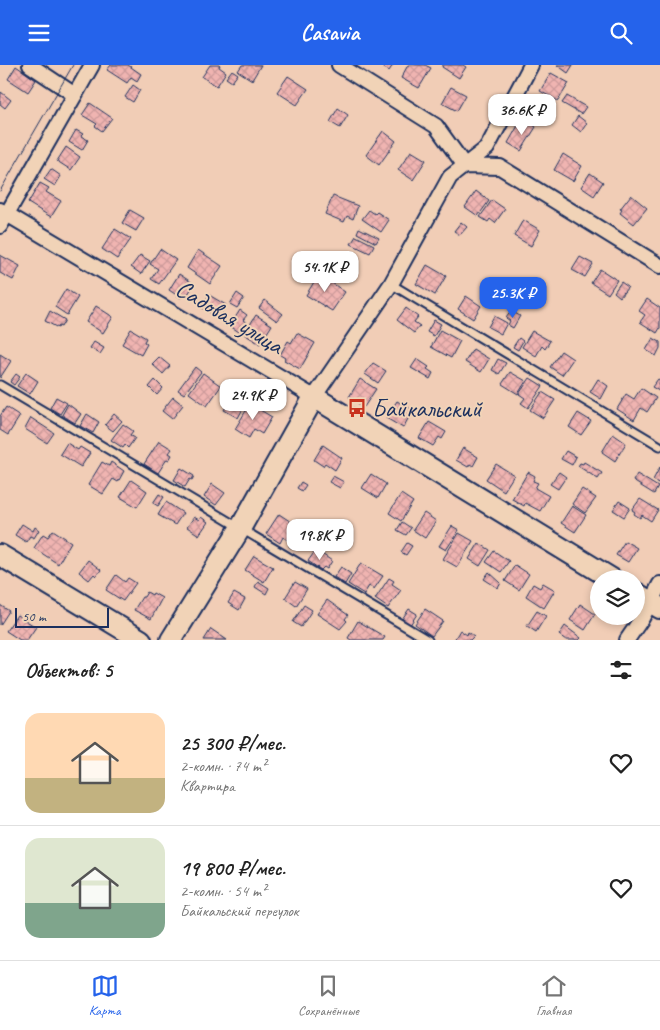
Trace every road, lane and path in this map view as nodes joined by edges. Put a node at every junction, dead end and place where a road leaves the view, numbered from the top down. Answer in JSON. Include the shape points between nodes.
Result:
{"nodes":[{"id":1,"x":30,"y":65,"type":"edge"},
{"id":2,"x":92,"y":65,"type":"edge"},
{"id":3,"x":339,"y":65,"type":"edge"},
{"id":4,"x":531,"y":65,"type":"edge"},
{"id":5,"x":75,"y":95,"type":"junction"},
{"id":6,"x":465,"y":166,"type":"junction"},
{"id":7,"x":2,"y":217,"type":"edge"},
{"id":8,"x":660,"y":266,"type":"edge"},
{"id":9,"x":391,"y":285,"type":"junction"},
{"id":10,"x":0,"y":385,"type":"edge"},
{"id":11,"x":314,"y":397,"type":"junction"},
{"id":12,"x":660,"y":446,"type":"edge"},
{"id":13,"x":241,"y":527,"type":"junction"},
{"id":14,"x":0,"y":555,"type":"edge"},
{"id":15,"x":597,"y":570,"type":"edge"},
{"id":16,"x":660,"y":584,"type":"edge"},
{"id":17,"x":649,"y":601,"type":"edge"},
{"id":18,"x":141,"y":640,"type":"edge"},
{"id":19,"x":171,"y":640,"type":"edge"},
{"id":20,"x":428,"y":640,"type":"edge"},
{"id":21,"x":627,"y":640,"type":"edge"}],
"edges":[{"from":1,"to":5,"type":"street"},
{"from":2,"to":5,"type":"street"},
{"from":3,"to":6,"type":"street","via":[[436,126]]},
{"from":4,"to":6,"type":"street","via":[[488,148]]},
{"from":5,"to":7,"type":"street"},
{"from":6,"to":8,"type":"street","via":[[500,167]]},
{"from":6,"to":9,"type":"street","via":[[450,177]]},
{"from":7,"to":11,"type":"street","name":"Садовая улица"},
{"from":9,"to":11,"type":"street"},
{"from":9,"to":12,"type":"lane"},
{"from":10,"to":13,"type":"lane"},
{"from":11,"to":13,"type":"main road"},
{"from":11,"to":15,"type":"main road","name":"Садовая улица"},
{"from":13,"to":19,"type":"main road"},
{"from":13,"to":20,"type":"lane"},
{"from":14,"to":18,"type":"main road"},
{"from":16,"to":17,"type":"street"},
{"from":17,"to":21,"type":"street"}]}
